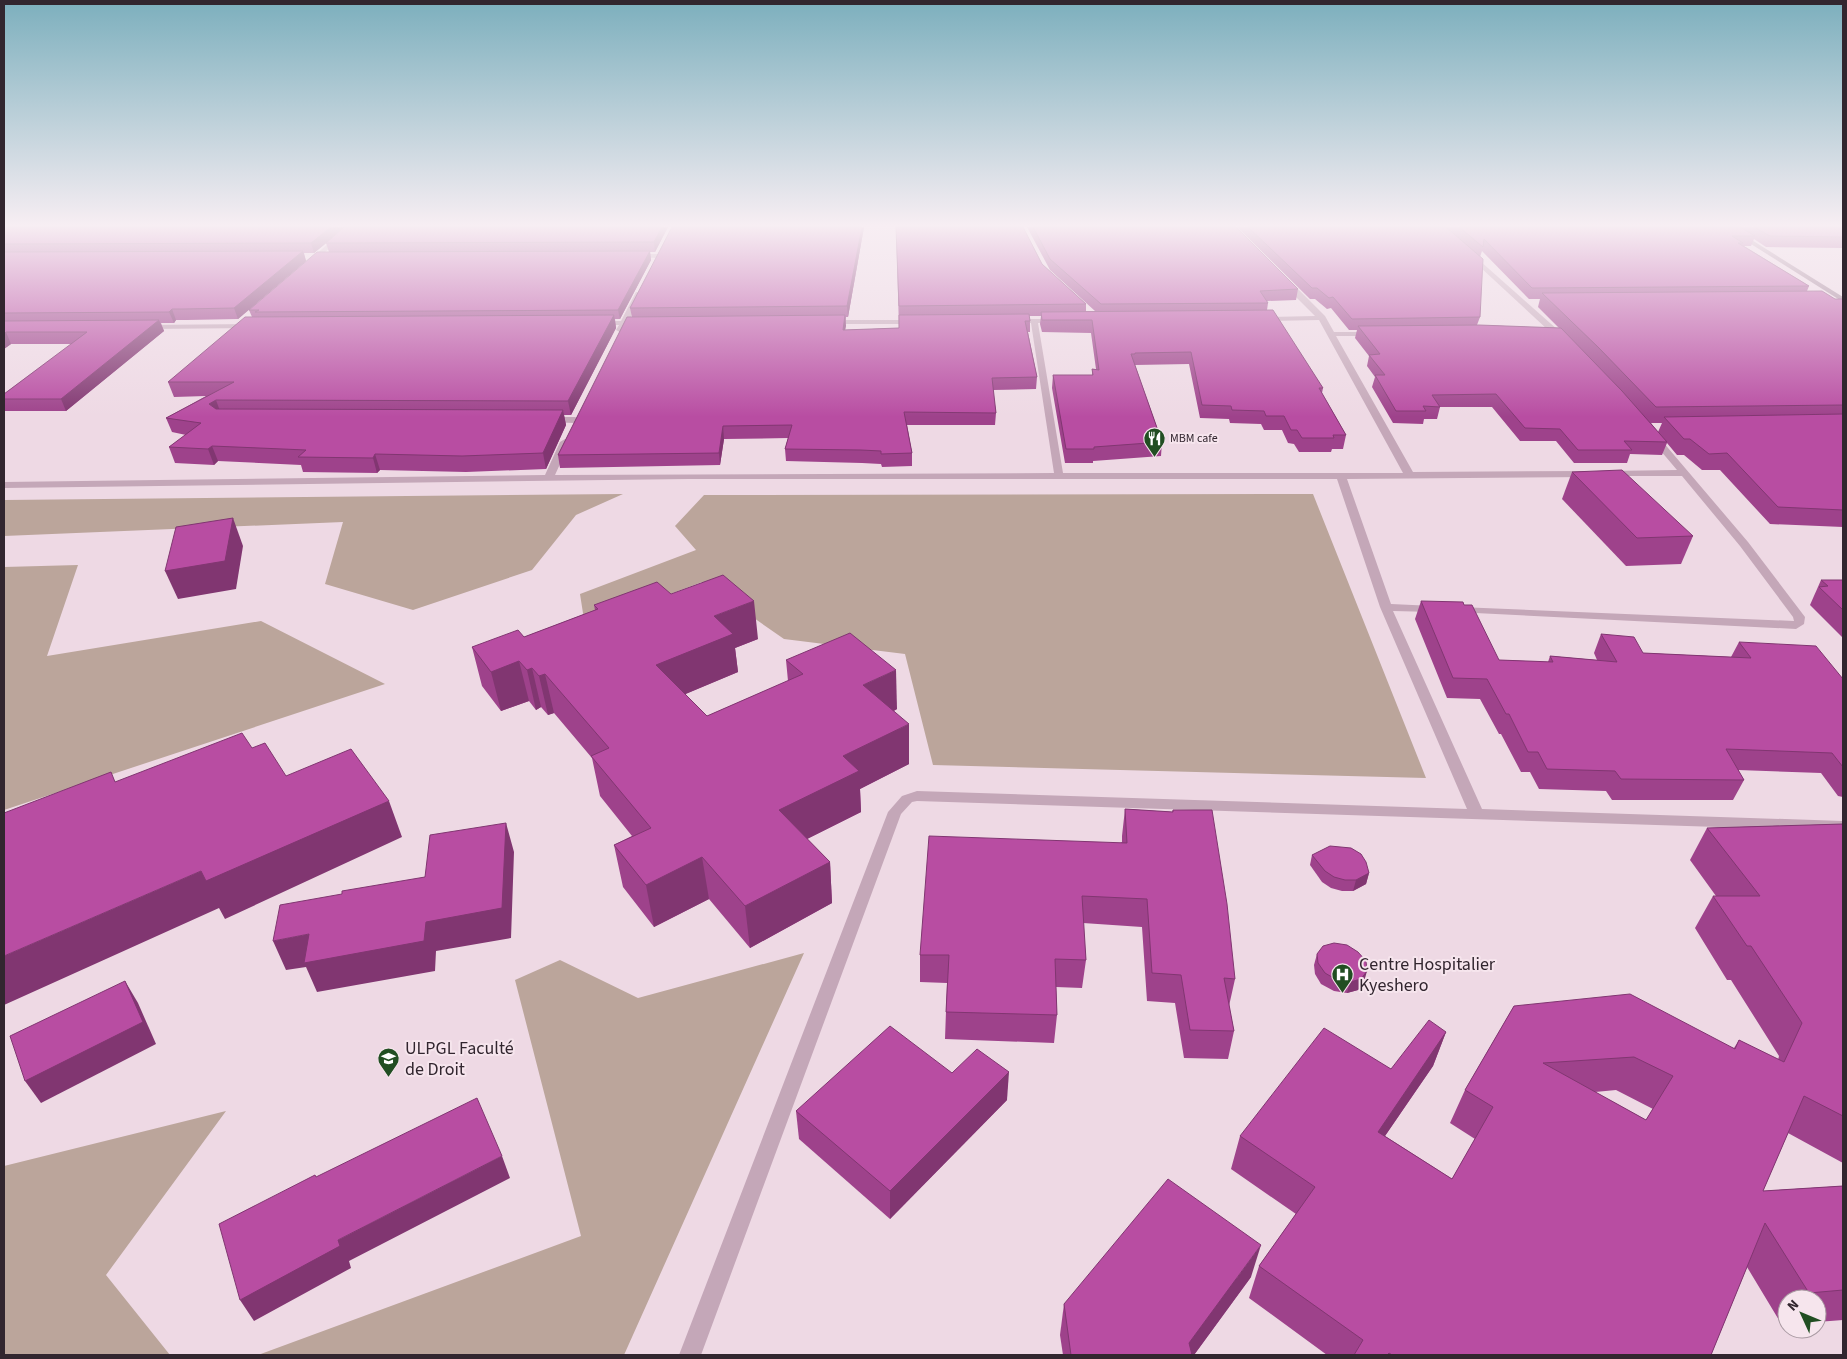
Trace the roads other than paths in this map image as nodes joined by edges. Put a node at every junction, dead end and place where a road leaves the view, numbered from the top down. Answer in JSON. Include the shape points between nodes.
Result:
{"nodes":[{"id":1,"x":641,"y":290,"type":"edge"},
{"id":2,"x":1294,"y":290,"type":"edge"},
{"id":3,"x":1510,"y":290,"type":"edge"},
{"id":4,"x":1828,"y":290,"type":"edge"},
{"id":5,"x":1843,"y":300,"type":"edge"},
{"id":6,"x":1833,"y":301,"type":"edge"},
{"id":7,"x":1524,"y":303,"type":"junction"},
{"id":8,"x":1534,"y":303,"type":"dead end"},
{"id":9,"x":1322,"y":318,"type":"junction"},
{"id":10,"x":1254,"y":319,"type":"edge"},
{"id":11,"x":244,"y":320,"type":"edge"},
{"id":12,"x":1004,"y":321,"type":"edge"},
{"id":13,"x":1034,"y":321,"type":"junction"},
{"id":14,"x":1060,"y":321,"type":"edge"},
{"id":15,"x":819,"y":322,"type":"edge"},
{"id":16,"x":926,"y":322,"type":"edge"},
{"id":17,"x":594,"y":323,"type":"edge"},
{"id":18,"x":624,"y":323,"type":"junction"},
{"id":19,"x":643,"y":323,"type":"edge"},
{"id":20,"x":237,"y":326,"type":"junction"},
{"id":21,"x":257,"y":326,"type":"edge"},
{"id":22,"x":140,"y":327,"type":"edge"},
{"id":23,"x":1538,"y":332,"type":"edge"},
{"id":24,"x":1556,"y":332,"type":"junction"},
{"id":25,"x":1332,"y":334,"type":"junction"},
{"id":26,"x":1380,"y":334,"type":"edge"},
{"id":27,"x":615,"y":341,"type":"edge"},
{"id":28,"x":1569,"y":345,"type":"edge"},
{"id":29,"x":536,"y":420,"type":"edge"},
{"id":30,"x":1657,"y":428,"type":"edge"},
{"id":31,"x":1685,"y":473,"type":"junction"},
{"id":32,"x":1409,"y":474,"type":"junction"},
{"id":33,"x":1059,"y":476,"type":"junction"},
{"id":34,"x":1341,"y":476,"type":"junction"},
{"id":35,"x":549,"y":478,"type":"junction"},
{"id":36,"x":4,"y":485,"type":"edge"},
{"id":37,"x":1386,"y":607,"type":"junction"},
{"id":38,"x":1477,"y":815,"type":"junction"},
{"id":39,"x":1843,"y":826,"type":"edge"},
{"id":40,"x":690,"y":1355,"type":"edge"}],
"edges":[{"from":1,"to":18,"type":"street"},
{"from":2,"to":9,"type":"street"},
{"from":3,"to":7,"type":"street"},
{"from":4,"to":5,"type":"main road"},
{"from":5,"to":6,"type":"street"},
{"from":7,"to":8,"type":"street"},
{"from":7,"to":24,"type":"street"},
{"from":9,"to":10,"type":"street"},
{"from":9,"to":25,"type":"street"},
{"from":11,"to":20,"type":"street"},
{"from":12,"to":13,"type":"street"},
{"from":13,"to":14,"type":"street"},
{"from":13,"to":33,"type":"street"},
{"from":15,"to":16,"type":"street"},
{"from":17,"to":18,"type":"street"},
{"from":18,"to":19,"type":"street"},
{"from":18,"to":27,"type":"street"},
{"from":20,"to":21,"type":"street"},
{"from":20,"to":22,"type":"street"},
{"from":23,"to":24,"type":"street"},
{"from":24,"to":28,"type":"street"},
{"from":25,"to":26,"type":"street"},
{"from":25,"to":32,"type":"street"},
{"from":29,"to":35,"type":"street","via":[[574,424]]},
{"from":30,"to":31,"type":"street","via":[[1647,428]]},
{"from":31,"to":32,"type":"street"},
{"from":31,"to":37,"type":"street","via":[[1744,544],[1800,622],[1796,625]]},
{"from":32,"to":34,"type":"street"},
{"from":33,"to":34,"type":"street"},
{"from":33,"to":35,"type":"street"},
{"from":34,"to":37,"type":"street"},
{"from":35,"to":36,"type":"street"},
{"from":37,"to":38,"type":"street"},
{"from":38,"to":39,"type":"street"},
{"from":38,"to":40,"type":"street","via":[[917,796],[907,799],[895,812]]}]}
